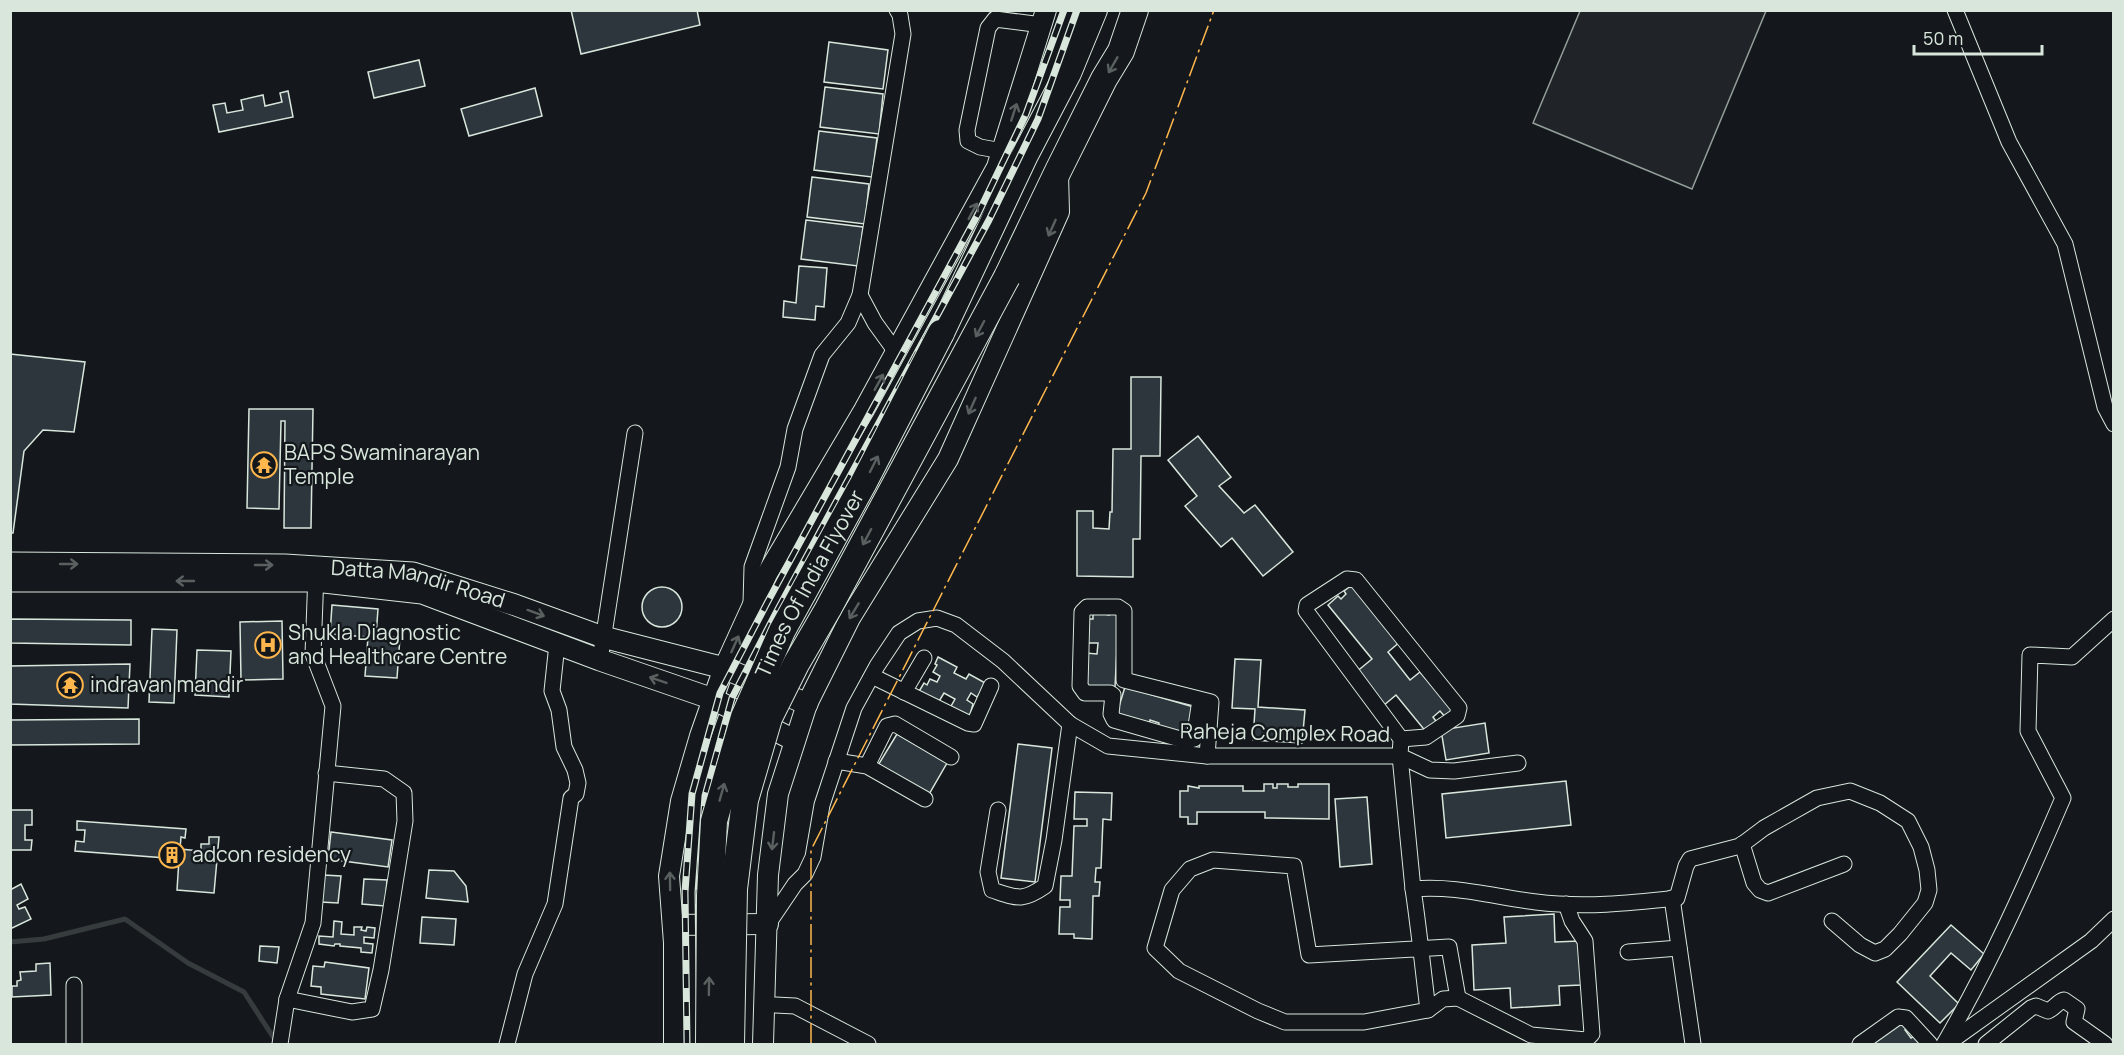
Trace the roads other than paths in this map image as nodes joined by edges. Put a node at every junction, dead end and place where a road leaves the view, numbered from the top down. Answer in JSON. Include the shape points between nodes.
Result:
{"nodes":[{"id":1,"x":897,"y":10,"type":"edge"},
{"id":2,"x":1094,"y":10,"type":"edge"},
{"id":3,"x":1135,"y":10,"type":"edge"},
{"id":4,"x":1955,"y":10,"type":"edge"},
{"id":5,"x":1044,"y":18,"type":"edge"},
{"id":6,"x":1008,"y":158,"type":"junction"},
{"id":7,"x":1058,"y":171,"type":"junction"},
{"id":8,"x":860,"y":295,"type":"junction"},
{"id":9,"x":896,"y":352,"type":"junction"},
{"id":10,"x":2114,"y":424,"type":"edge"},
{"id":11,"x":635,"y":433,"type":"dead end"},
{"id":12,"x":10,"y":563,"type":"edge"},
{"id":13,"x":316,"y":574,"type":"junction"},
{"id":14,"x":10,"y":581,"type":"edge"},
{"id":15,"x":751,"y":609,"type":"junction"},
{"id":16,"x":2114,"y":620,"type":"edge"},
{"id":17,"x":603,"y":637,"type":"junction"},
{"id":18,"x":557,"y":644,"type":"junction"},
{"id":19,"x":924,"y":658,"type":"dead end"},
{"id":20,"x":600,"y":660,"type":"junction"},
{"id":21,"x":724,"y":668,"type":"junction"},
{"id":22,"x":872,"y":676,"type":"junction"},
{"id":23,"x":1124,"y":680,"type":"junction"},
{"id":24,"x":991,"y":686,"type":"dead end"},
{"id":25,"x":904,"y":692,"type":"junction"},
{"id":26,"x":1113,"y":695,"type":"junction"},
{"id":27,"x":713,"y":699,"type":"junction"},
{"id":28,"x":1200,"y":700,"type":"junction"},
{"id":29,"x":807,"y":704,"type":"junction"},
{"id":30,"x":1070,"y":724,"type":"junction"},
{"id":31,"x":1401,"y":739,"type":"junction"},
{"id":32,"x":794,"y":740,"type":"junction"},
{"id":33,"x":1207,"y":756,"type":"junction"},
{"id":34,"x":1400,"y":756,"type":"junction"},
{"id":35,"x":951,"y":757,"type":"dead end"},
{"id":36,"x":836,"y":762,"type":"junction"},
{"id":37,"x":1518,"y":763,"type":"dead end"},
{"id":38,"x":867,"y":766,"type":"junction"},
{"id":39,"x":326,"y":773,"type":"junction"},
{"id":40,"x":925,"y":800,"type":"dead end"},
{"id":41,"x":998,"y":810,"type":"dead end"},
{"id":42,"x":1742,"y":844,"type":"junction"},
{"id":43,"x":1844,"y":864,"type":"dead end"},
{"id":44,"x":1413,"y":889,"type":"junction"},
{"id":45,"x":1672,"y":898,"type":"junction"},
{"id":46,"x":1566,"y":904,"type":"junction"},
{"id":47,"x":2114,"y":919,"type":"edge"},
{"id":48,"x":1832,"y":921,"type":"dead end"},
{"id":49,"x":768,"y":924,"type":"junction"},
{"id":50,"x":673,"y":925,"type":"junction"},
{"id":51,"x":1679,"y":948,"type":"junction"},
{"id":52,"x":1420,"y":949,"type":"junction"},
{"id":53,"x":1628,"y":952,"type":"dead end"},
{"id":54,"x":74,"y":985,"type":"dead end"},
{"id":55,"x":1458,"y":998,"type":"junction"},
{"id":56,"x":287,"y":999,"type":"junction"},
{"id":57,"x":2005,"y":1003,"type":"junction"},
{"id":58,"x":775,"y":1005,"type":"junction"},
{"id":59,"x":1428,"y":1010,"type":"junction"},
{"id":60,"x":2019,"y":1017,"type":"junction"},
{"id":61,"x":1955,"y":1042,"type":"edge"},
{"id":62,"x":74,"y":1044,"type":"edge"},
{"id":63,"x":280,"y":1044,"type":"edge"},
{"id":64,"x":507,"y":1044,"type":"edge"},
{"id":65,"x":674,"y":1044,"type":"edge"},
{"id":66,"x":709,"y":1044,"type":"edge"},
{"id":67,"x":731,"y":1044,"type":"edge"},
{"id":68,"x":763,"y":1044,"type":"edge"},
{"id":69,"x":773,"y":1044,"type":"edge"},
{"id":70,"x":868,"y":1044,"type":"edge"},
{"id":71,"x":1693,"y":1044,"type":"edge"},
{"id":72,"x":1860,"y":1044,"type":"edge"},
{"id":73,"x":1930,"y":1044,"type":"edge"},
{"id":74,"x":1986,"y":1044,"type":"edge"},
{"id":75,"x":2105,"y":1044,"type":"edge"}],
"edges":[{"from":1,"to":8,"type":"street","via":[[903,34]]},
{"from":2,"to":6,"type":"highway","name":"Times Of India Flyover","via":[[1068,73]]},
{"from":3,"to":7,"type":"highway","name":"Times Of India Flyover","one_way":true,"via":[[1121,51]]},
{"from":4,"to":10,"type":"street","via":[[2009,142],[2065,244],[2105,407]]},
{"from":6,"to":5,"type":"street","one_way":true},
{"from":5,"to":6,"type":"street","via":[[995,19],[988,28],[968,141]]},
{"from":9,"to":6,"type":"street","one_way":true},
{"from":66,"to":6,"type":"highway","name":"Times Of India Flyover","one_way":true,"bridge":true,"via":[[714,821],[744,717],[783,631],[941,333],[974,263]]},
{"from":7,"to":29,"type":"street","one_way":true,"via":[[1059,212],[948,459],[850,618]]},
{"from":7,"to":67,"type":"highway","name":"Times Of India Flyover","one_way":true,"bridge":true,"via":[[1007,277],[769,718],[745,800],[734,890]]},
{"from":8,"to":9,"type":"street"},
{"from":8,"to":15,"type":"street","via":[[849,323],[822,355],[795,429],[788,467],[752,567]]},
{"from":15,"to":9,"type":"street","one_way":true,"via":[[767,574]]},
{"from":11,"to":17,"type":"street"},
{"from":12,"to":13,"type":"main road","name":"Datta Mandir Road","one_way":true,"via":[[285,565]]},
{"from":13,"to":14,"type":"main road","name":"Datta Mandir Road","one_way":true},
{"from":13,"to":17,"type":"main road","name":"Datta Mandir Road","one_way":true,"via":[[413,573]]},
{"from":13,"to":18,"type":"main road","name":"Datta Mandir Road","via":[[422,593]]},
{"from":13,"to":39,"type":"street","via":[[313,654],[333,706]]},
{"from":21,"to":15,"type":"street","one_way":true},
{"from":16,"to":61,"type":"street","via":[[2072,657],[2030,655],[2028,730],[2063,798],[2020,898],[1966,1006]]},
{"from":17,"to":20,"type":"street"},
{"from":17,"to":21,"type":"main road","name":"Datta Mandir Road"},
{"from":18,"to":20,"type":"main road","name":"Datta Mandir Road"},
{"from":18,"to":64,"type":"street","via":[[552,692],[559,710],[564,747],[578,783],[572,798],[555,903],[525,974]]},
{"from":19,"to":25,"type":"street"},
{"from":27,"to":20,"type":"main road","name":"Datta Mandir Road","one_way":true},
{"from":21,"to":27,"type":"street"},
{"from":21,"to":29,"type":"main road","name":"Datta Mandir Road"},
{"from":22,"to":25,"type":"street"},
{"from":22,"to":30,"type":"street","name":"Raheja Complex Road","via":[[899,633],[918,621],[937,618],[956,625],[1004,661]]},
{"from":22,"to":36,"type":"street","name":"Raheja Complex Road","via":[[854,708]]},
{"from":23,"to":26,"type":"street"},
{"from":23,"to":26,"type":"street","via":[[1124,611],[1118,607],[1087,607],[1082,612],[1080,686],[1085,693]]},
{"from":23,"to":28,"type":"street"},
{"from":24,"to":25,"type":"street","via":[[974,724]]},
{"from":26,"to":28,"type":"street","via":[[1113,720],[1187,741],[1194,739]]},
{"from":27,"to":32,"type":"main road","name":"Datta Mandir Road"},
{"from":50,"to":27,"type":"street","one_way":true,"via":[[669,876],[681,801]]},
{"from":28,"to":33,"type":"street","via":[[1211,702]]},
{"from":29,"to":32,"type":"street"},
{"from":30,"to":33,"type":"street","name":"Raheja Complex Road","via":[[1108,746]]},
{"from":30,"to":41,"type":"street","via":[[1045,886],[1030,896],[1016,897],[992,890],[988,872]]},
{"from":31,"to":31,"type":"street","via":[[1306,611],[1307,605],[1347,579],[1356,580],[1459,708],[1457,716],[1426,737]]},
{"from":31,"to":34,"type":"street"},
{"from":32,"to":49,"type":"street","one_way":true,"via":[[778,794],[768,875]]},
{"from":33,"to":34,"type":"street","name":"Raheja Complex Road"},
{"from":34,"to":37,"type":"street","via":[[1430,770]]},
{"from":34,"to":44,"type":"street","name":"Raheja Complex Road"},
{"from":35,"to":38,"type":"street","via":[[895,724],[887,726]]},
{"from":36,"to":38,"type":"street"},
{"from":36,"to":49,"type":"street","name":"Raheja Complex Road","via":[[822,805],[813,857]]},
{"from":38,"to":40,"type":"street"},
{"from":39,"to":56,"type":"street","via":[[313,923]]},
{"from":39,"to":56,"type":"street","via":[[384,780],[404,793],[405,821],[381,970],[372,1009],[352,1012]]},
{"from":42,"to":43,"type":"street","via":[[1754,883],[1768,892]]},
{"from":42,"to":45,"type":"street","via":[[1689,859],[1677,898]]},
{"from":42,"to":48,"type":"street","via":[[1817,798],[1850,791],[1880,803],[1908,821],[1927,870],[1929,890],[1925,903],[1885,949],[1875,953]]},
{"from":44,"to":46,"type":"street","via":[[1455,890]]},
{"from":44,"to":52,"type":"street","name":"Raheja Complex Road"},
{"from":45,"to":46,"type":"street","via":[[1600,906]]},
{"from":45,"to":51,"type":"street"},
{"from":46,"to":55,"type":"street","via":[[1584,941],[1592,1034],[1586,1040],[1531,1035]]},
{"from":47,"to":57,"type":"street","via":[[2091,941]]},
{"from":49,"to":50,"type":"street"},
{"from":49,"to":58,"type":"street","via":[[780,952]]},
{"from":49,"to":68,"type":"street"},
{"from":50,"to":65,"type":"street"},
{"from":51,"to":53,"type":"street"},
{"from":51,"to":71,"type":"street"},
{"from":52,"to":55,"type":"street","via":[[1449,947]]},
{"from":52,"to":59,"type":"street","name":"Raheja Complex Road"},
{"from":52,"to":59,"type":"street","via":[[1309,955],[1294,866],[1213,860],[1190,869],[1172,890],[1155,948],[1179,971],[1285,1022],[1364,1022]]},
{"from":54,"to":62,"type":"street"},
{"from":55,"to":59,"type":"street","via":[[1443,999]]},
{"from":56,"to":63,"type":"street"},
{"from":57,"to":60,"type":"street"},
{"from":57,"to":61,"type":"street"},
{"from":58,"to":69,"type":"street"},
{"from":58,"to":70,"type":"street","via":[[795,1006]]},
{"from":60,"to":74,"type":"street"},
{"from":60,"to":75,"type":"street","via":[[2036,1006],[2048,1011],[2064,1000],[2077,1009],[2074,1022]]},
{"from":72,"to":73,"type":"street","via":[[1898,1017],[1906,1018]]}]}
